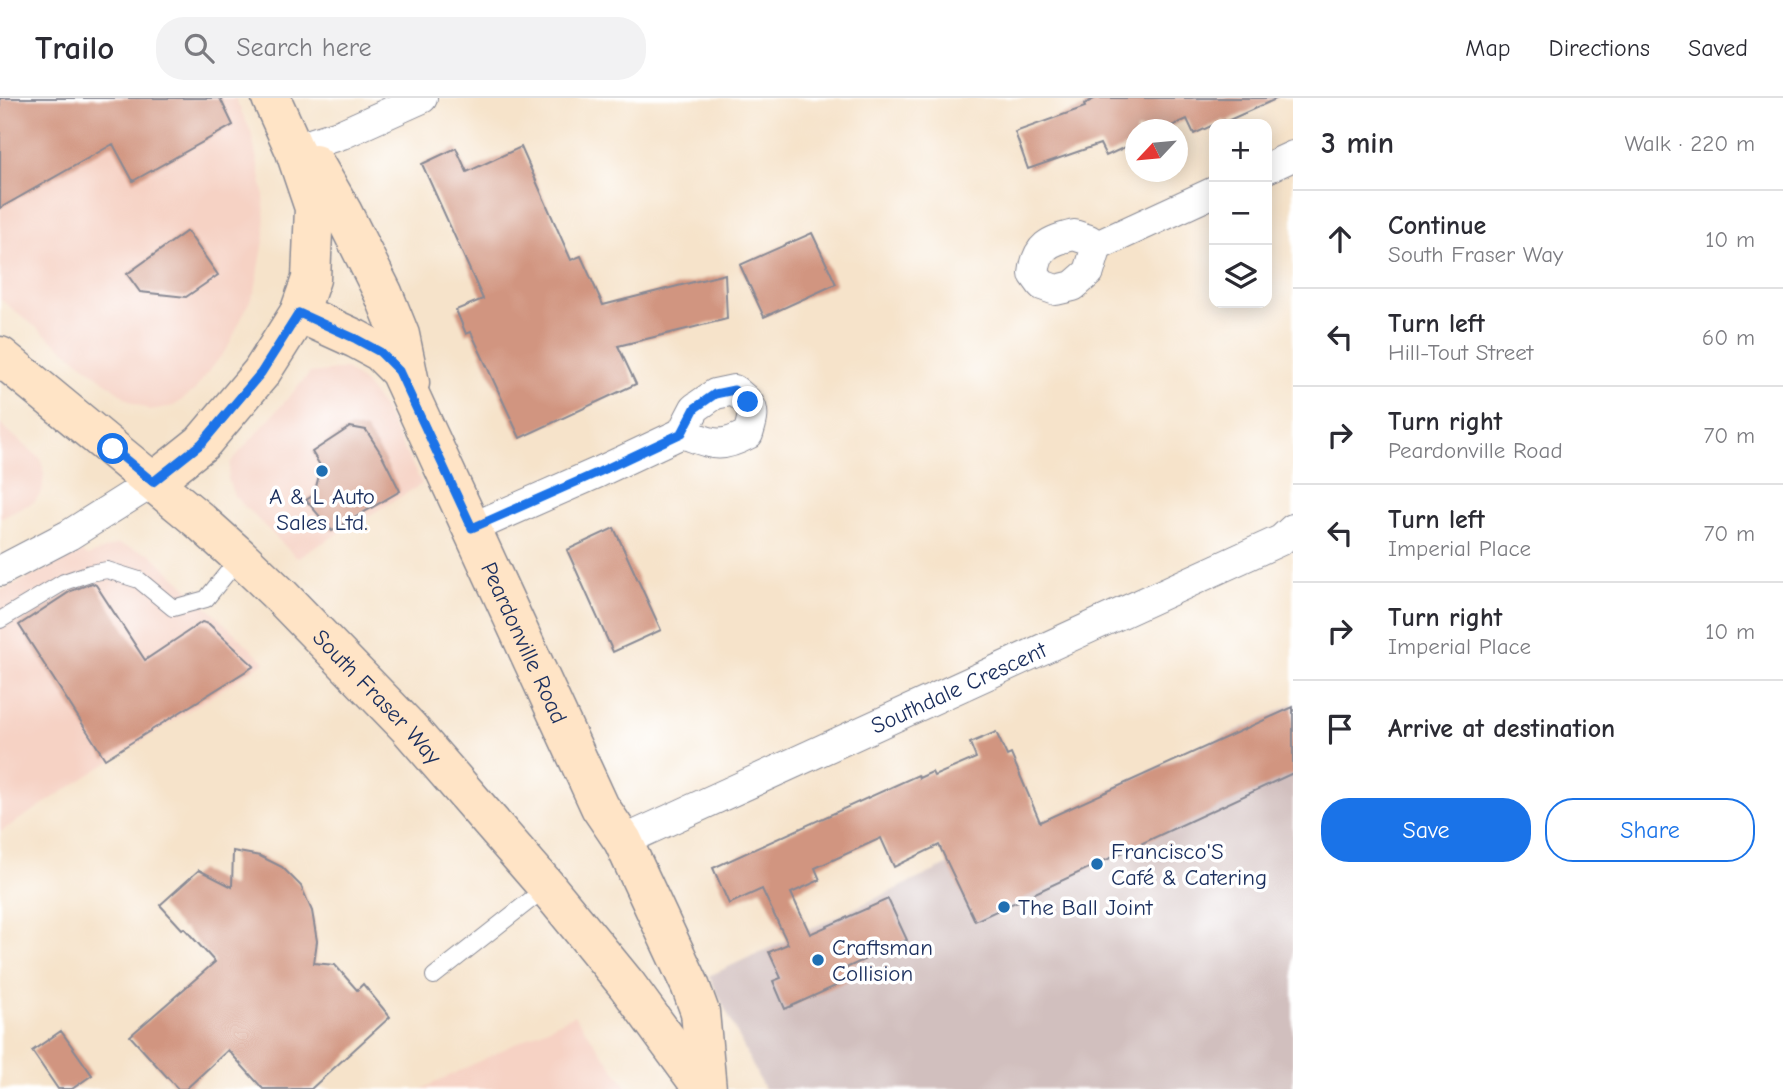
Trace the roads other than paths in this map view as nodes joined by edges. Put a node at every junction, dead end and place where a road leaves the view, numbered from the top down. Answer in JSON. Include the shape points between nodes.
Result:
{"nodes":[{"id":1,"x":271,"y":98,"type":"edge"},
{"id":2,"x":422,"y":98,"type":"edge"},
{"id":3,"x":294,"y":149,"type":"junction"},
{"id":4,"x":1293,"y":156,"type":"edge"},
{"id":5,"x":1272,"y":166,"type":"edge"},
{"id":6,"x":1209,"y":194,"type":"edge"},
{"id":7,"x":1097,"y":246,"type":"dead end"},
{"id":8,"x":299,"y":313,"type":"junction"},
{"id":9,"x":0,"y":356,"type":"edge"},
{"id":10,"x":416,"y":409,"type":"junction"},
{"id":11,"x":682,"y":433,"type":"dead end"},
{"id":12,"x":153,"y":482,"type":"junction"},
{"id":13,"x":472,"y":528,"type":"junction"},
{"id":14,"x":1293,"y":529,"type":"edge"},
{"id":15,"x":240,"y":558,"type":"junction"},
{"id":16,"x":0,"y":571,"type":"edge"},
{"id":17,"x":0,"y":620,"type":"edge"},
{"id":18,"x":623,"y":841,"type":"junction"},
{"id":19,"x":547,"y":887,"type":"junction"},
{"id":20,"x":434,"y":976,"type":"dead end"},
{"id":21,"x":705,"y":1089,"type":"edge"}],
"edges":[{"from":1,"to":3,"type":"main road"},
{"from":2,"to":3,"type":"street","via":[[342,134]]},
{"from":3,"to":8,"type":"main road","via":[[314,208],[311,279]]},
{"from":3,"to":10,"type":"main road","via":[[317,166],[383,293],[400,335]]},
{"from":4,"to":5,"type":"street"},
{"from":6,"to":7,"type":"street"},
{"from":8,"to":10,"type":"main road","name":"Peardonville Road","via":[[380,352],[399,371]]},
{"from":8,"to":12,"type":"main road","via":[[261,373],[202,443]]},
{"from":9,"to":12,"type":"main road","name":"South Fraser Way"},
{"from":10,"to":13,"type":"main road","name":"Peardonville Road"},
{"from":11,"to":13,"type":"street"},
{"from":12,"to":15,"type":"main road","name":"South Fraser Way"},
{"from":12,"to":16,"type":"street"},
{"from":13,"to":18,"type":"main road","name":"Peardonville Road","via":[[600,807]]},
{"from":14,"to":18,"type":"street","name":"Southdale Crescent","via":[[1281,540]]},
{"from":15,"to":17,"type":"lane","via":[[206,599],[173,608],[139,580],[107,570],[64,583]]},
{"from":15,"to":19,"type":"main road","name":"South Fraser Way","via":[[408,727]]},
{"from":18,"to":21,"type":"main road","name":"Peardonville Road","via":[[700,1012]]},
{"from":19,"to":20,"type":"lane"},
{"from":19,"to":21,"type":"main road","name":"South Fraser Way"}]}
